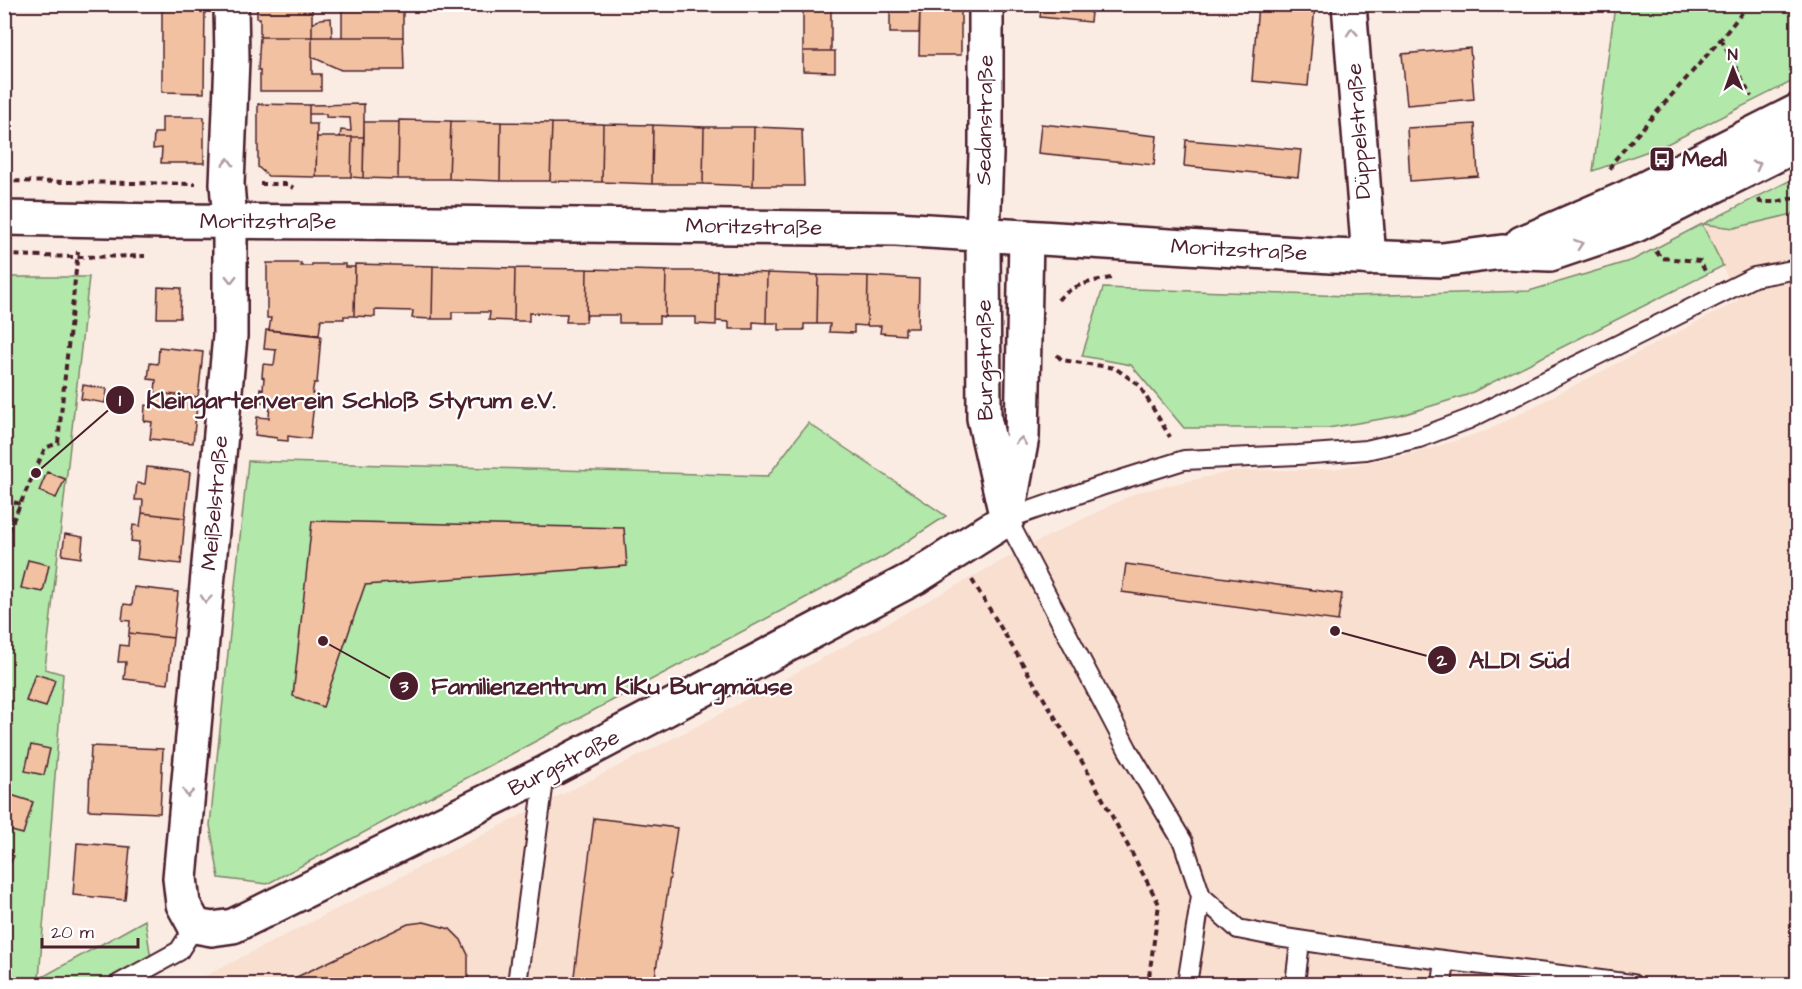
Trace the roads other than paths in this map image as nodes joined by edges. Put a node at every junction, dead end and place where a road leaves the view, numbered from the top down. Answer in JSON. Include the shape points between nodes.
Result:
{"nodes":[{"id":1,"x":231,"y":4,"type":"edge"},
{"id":2,"x":986,"y":4,"type":"edge"},
{"id":3,"x":1349,"y":4,"type":"edge"},
{"id":4,"x":1797,"y":111,"type":"edge"},
{"id":5,"x":1797,"y":144,"type":"edge"},
{"id":6,"x":4,"y":218,"type":"edge"},
{"id":7,"x":230,"y":220,"type":"junction"},
{"id":8,"x":983,"y":235,"type":"junction"},
{"id":9,"x":1026,"y":237,"type":"junction"},
{"id":10,"x":1502,"y":252,"type":"junction"},
{"id":11,"x":1369,"y":258,"type":"junction"},
{"id":12,"x":1797,"y":269,"type":"edge"},
{"id":13,"x":1007,"y":519,"type":"junction"},
{"id":14,"x":545,"y":773,"type":"junction"},
{"id":15,"x":1201,"y":896,"type":"junction"},
{"id":16,"x":195,"y":926,"type":"junction"},
{"id":17,"x":1300,"y":942,"type":"junction"},
{"id":18,"x":1445,"y":961,"type":"junction"},
{"id":19,"x":119,"y":984,"type":"edge"},
{"id":20,"x":517,"y":984,"type":"edge"},
{"id":21,"x":1187,"y":984,"type":"edge"},
{"id":22,"x":1295,"y":984,"type":"edge"},
{"id":23,"x":1442,"y":984,"type":"edge"},
{"id":24,"x":1632,"y":984,"type":"edge"}],
"edges":[{"from":7,"to":1,"type":"street","name":"Meißelstraße","one_way":true,"via":[[227,184]]},
{"from":2,"to":8,"type":"street","name":"Sedanstraße"},
{"from":11,"to":3,"type":"street","name":"Düppelstraße","one_way":true},
{"from":4,"to":10,"type":"street","name":"Moritzstraße","via":[[1626,198]]},
{"from":10,"to":5,"type":"street","name":"Moritzstraße","one_way":true,"via":[[1550,254],[1636,225]]},
{"from":6,"to":7,"type":"street","name":"Moritzstraße"},
{"from":7,"to":8,"type":"street","name":"Moritzstraße","via":[[896,229]]},
{"from":7,"to":16,"type":"street","name":"Meißelstraße","one_way":true,"via":[[230,336],[180,878],[183,904]]},
{"from":8,"to":9,"type":"street","name":"Moritzstraße"},
{"from":8,"to":13,"type":"street","name":"Burgstraße","via":[[984,418]]},
{"from":9,"to":11,"type":"street","name":"Moritzstraße"},
{"from":13,"to":9,"type":"street","name":"Burgstraße","one_way":true,"via":[[1022,437]]},
{"from":10,"to":11,"type":"street","name":"Moritzstraße","via":[[1442,260]]},
{"from":12,"to":13,"type":"lane","via":[[1754,277],[1469,419],[1419,438],[1366,450],[1184,460]]},
{"from":13,"to":14,"type":"street","name":"Burgstraße","via":[[916,577]]},
{"from":13,"to":15,"type":"lane","via":[[1128,750],[1183,842]]},
{"from":14,"to":16,"type":"street","name":"Burgstraße","via":[[233,926]]},
{"from":14,"to":20,"type":"lane"},
{"from":15,"to":17,"type":"lane","via":[[1238,929]]},
{"from":15,"to":21,"type":"lane"},
{"from":16,"to":19,"type":"lane","via":[[178,951]]},
{"from":17,"to":18,"type":"lane"},
{"from":17,"to":22,"type":"lane"},
{"from":18,"to":23,"type":"lane"},
{"from":18,"to":24,"type":"lane"}]}
